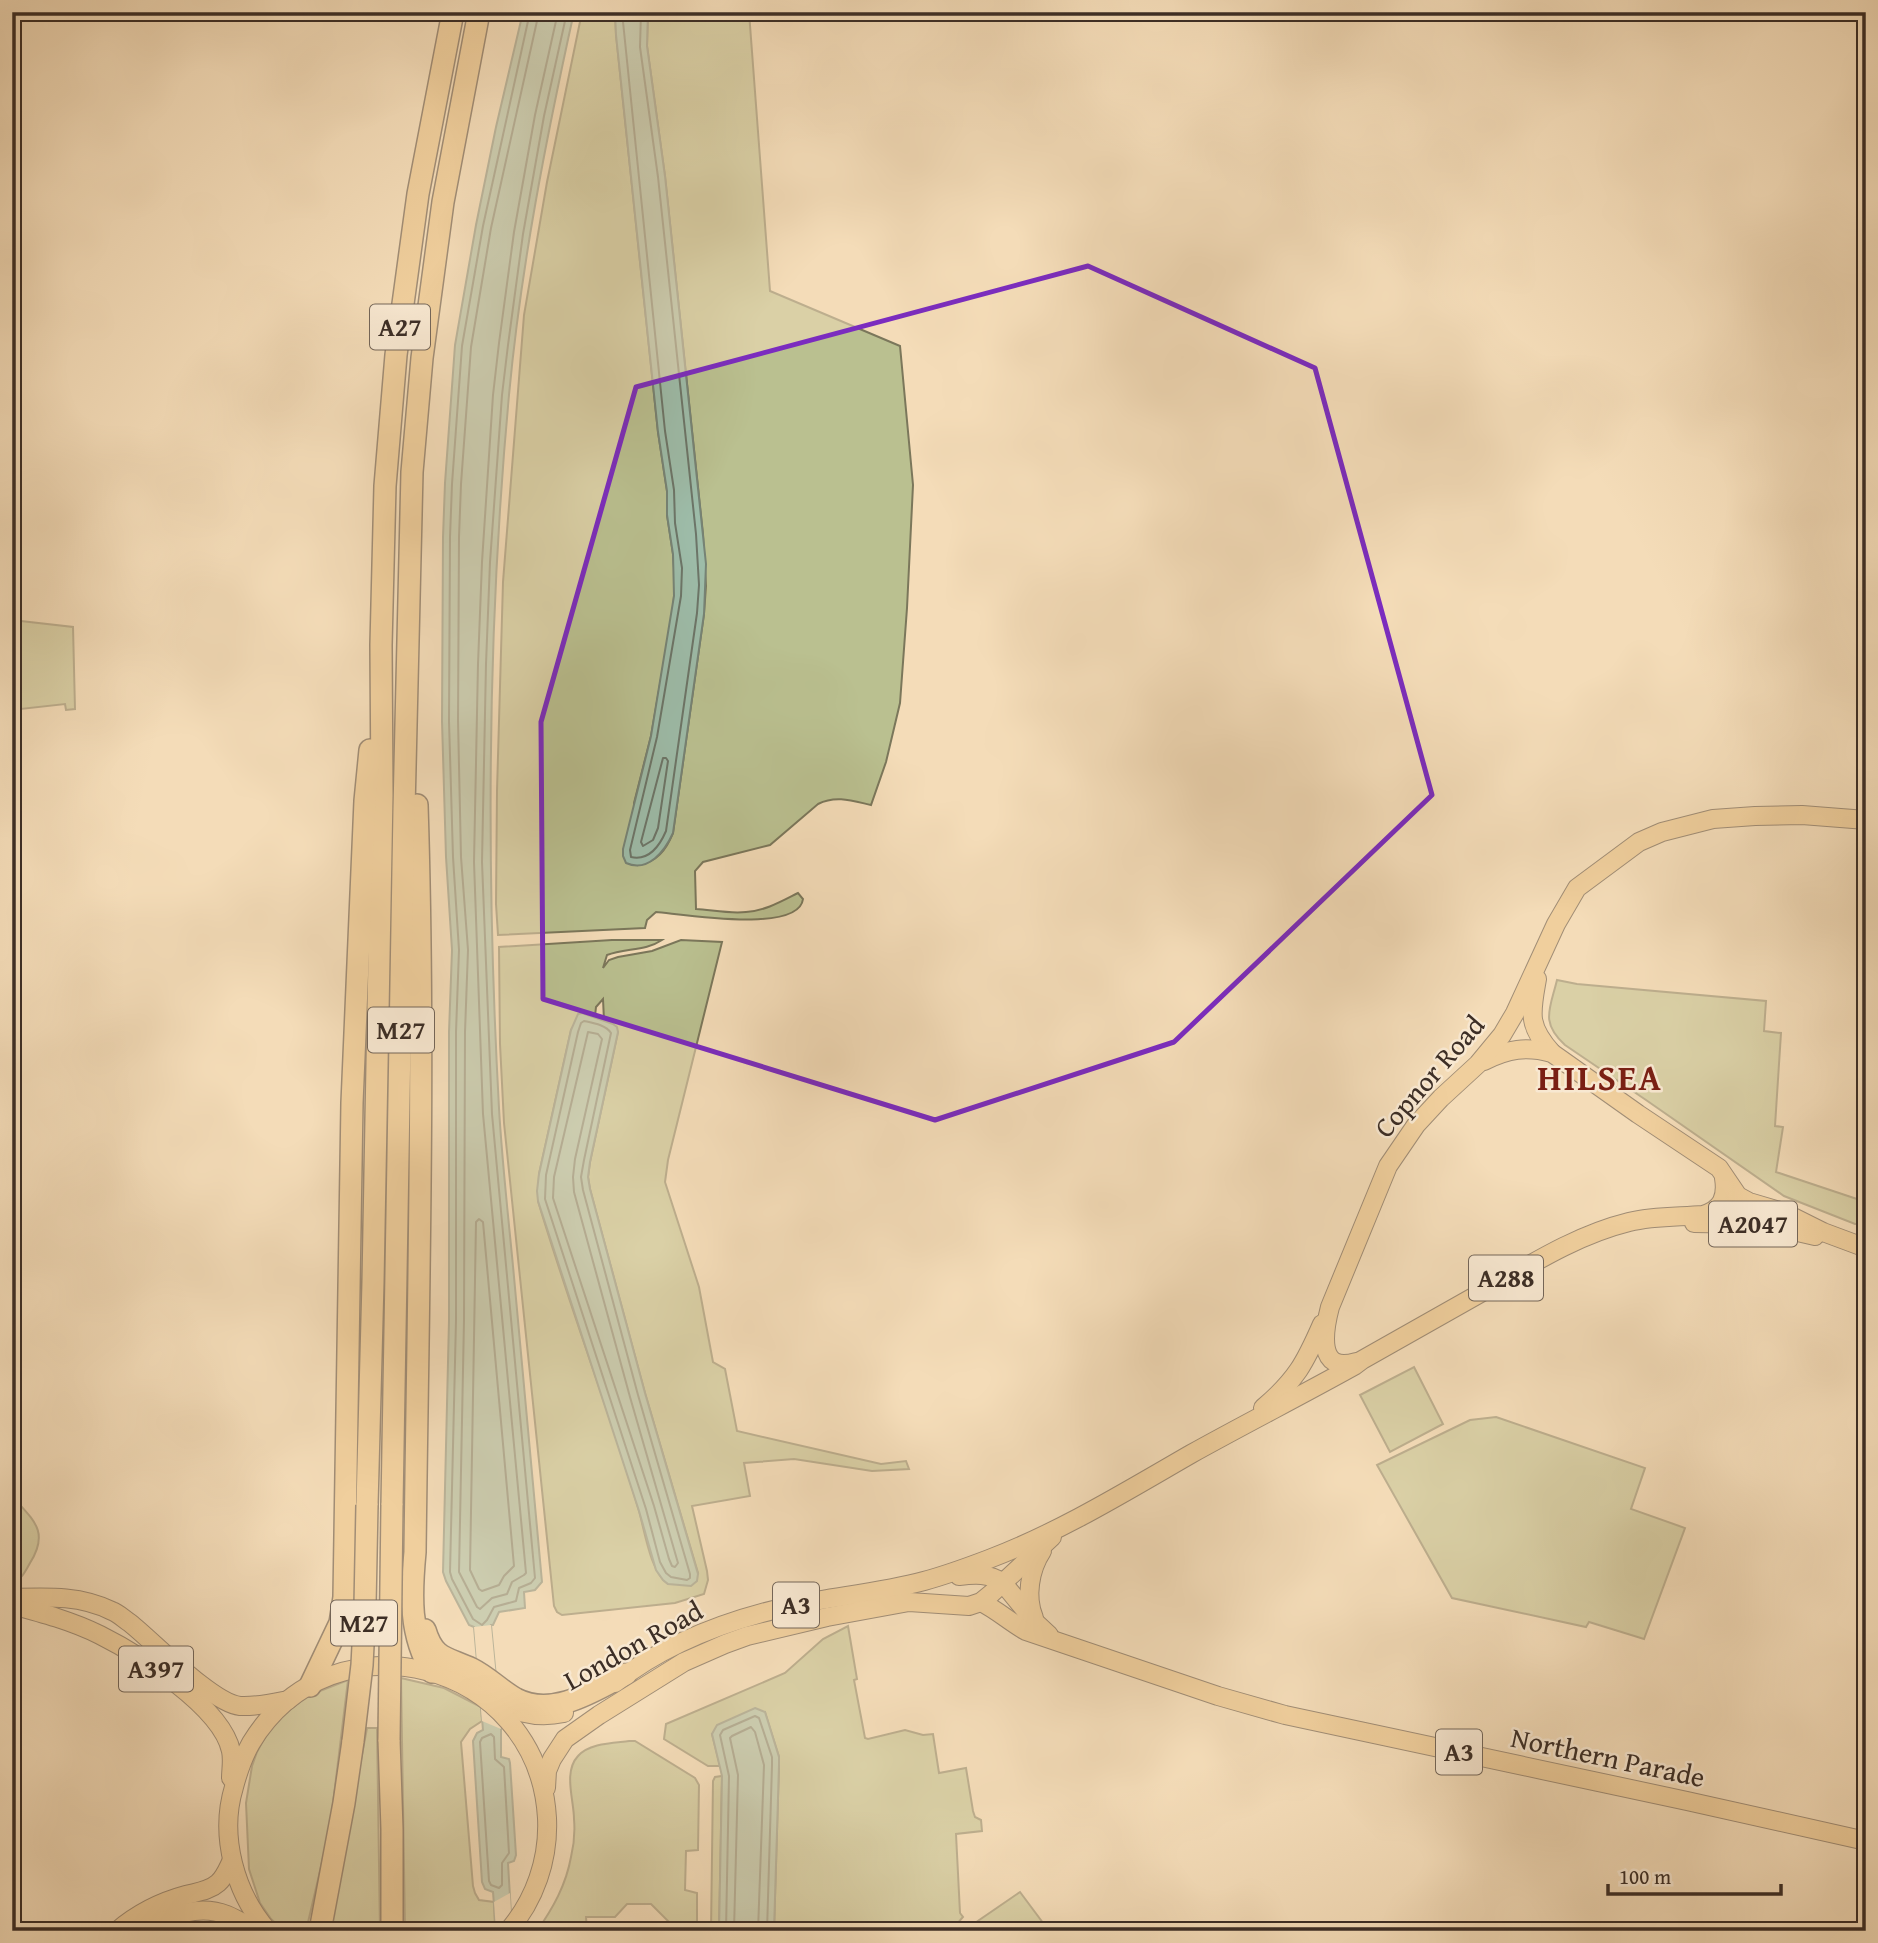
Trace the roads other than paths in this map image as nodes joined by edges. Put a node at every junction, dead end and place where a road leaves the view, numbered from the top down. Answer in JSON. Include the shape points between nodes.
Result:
{"nodes":[{"id":1,"x":453,"y":12,"type":"edge"},
{"id":2,"x":479,"y":12,"type":"edge"},
{"id":3,"x":409,"y":555,"type":"junction"},
{"id":4,"x":381,"y":645,"type":"junction"},
{"id":5,"x":1866,"y":820,"type":"edge"},
{"id":6,"x":1542,"y":955,"type":"junction"},
{"id":7,"x":1552,"y":1053,"type":"junction"},
{"id":8,"x":1478,"y":1064,"type":"junction"},
{"id":9,"x":1724,"y":1178,"type":"junction"},
{"id":10,"x":1659,"y":1218,"type":"junction"},
{"id":11,"x":1846,"y":1241,"type":"junction"},
{"id":12,"x":1866,"y":1248,"type":"edge"},
{"id":13,"x":1330,"y":1307,"type":"junction"},
{"id":14,"x":1362,"y":1360,"type":"junction"},
{"id":15,"x":1232,"y":1431,"type":"junction"},
{"id":16,"x":1062,"y":1527,"type":"junction"},
{"id":17,"x":415,"y":1552,"type":"junction"},
{"id":18,"x":923,"y":1581,"type":"junction"},
{"id":19,"x":1003,"y":1583,"type":"junction"},
{"id":20,"x":12,"y":1598,"type":"edge"},
{"id":21,"x":981,"y":1602,"type":"junction"},
{"id":22,"x":12,"y":1605,"type":"edge"},
{"id":23,"x":1042,"y":1629,"type":"junction"},
{"id":24,"x":1057,"y":1642,"type":"junction"},
{"id":25,"x":432,"y":1672,"type":"junction"},
{"id":26,"x":626,"y":1674,"type":"joint"},
{"id":27,"x":310,"y":1686,"type":"junction"},
{"id":28,"x":289,"y":1700,"type":"junction"},
{"id":29,"x":507,"y":1705,"type":"junction"},
{"id":30,"x":231,"y":1796,"type":"junction"},
{"id":31,"x":546,"y":1801,"type":"junction"},
{"id":32,"x":1866,"y":1841,"type":"edge"},
{"id":33,"x":232,"y":1860,"type":"junction"},
{"id":34,"x":187,"y":1903,"type":"junction"},
{"id":35,"x":321,"y":1925,"type":"edge"},
{"id":36,"x":117,"y":1931,"type":"edge"},
{"id":37,"x":146,"y":1931,"type":"edge"},
{"id":38,"x":257,"y":1931,"type":"edge"},
{"id":39,"x":268,"y":1931,"type":"edge"},
{"id":40,"x":392,"y":1931,"type":"edge"},
{"id":41,"x":508,"y":1931,"type":"edge"}],
"edges":[{"from":1,"to":4,"type":"highway","number":"A27","via":[[418,194],[396,355],[385,486]]},
{"from":2,"to":3,"type":"highway","number":"A27","via":[[443,201],[422,358]]},
{"from":3,"to":17,"type":"highway","via":[[421,1018]]},
{"from":3,"to":40,"type":"highway","number":"M27","bridge":true,"via":[[389,1740]]},
{"from":4,"to":27,"type":"highway","via":[[365,801],[352,1103],[344,1597],[340,1623]]},
{"from":4,"to":35,"type":"highway","number":"M27","bridge":true,"via":[[365,1606],[353,1741]]},
{"from":5,"to":6,"type":"main road","name":"Copnor Road","via":[[1755,816],[1662,832],[1640,842],[1577,888]]},
{"from":6,"to":7,"type":"main road","name":"Copnor Road","via":[[1532,1019]]},
{"from":6,"to":8,"type":"main road","name":"Copnor Road","via":[[1515,1013]]},
{"from":7,"to":8,"type":"main road","via":[[1517,1049]]},
{"from":7,"to":9,"type":"main road","via":[[1719,1168]]},
{"from":8,"to":13,"type":"main road","name":"Copnor Road","via":[[1416,1125],[1388,1166]]},
{"from":9,"to":10,"type":"main road","number":"A288","via":[[1724,1197],[1716,1209],[1703,1215]]},
{"from":9,"to":11,"type":"main road","number":"A2047","via":[[1749,1202]]},
{"from":10,"to":11,"type":"main road","number":"A2047","via":[[1772,1226]]},
{"from":10,"to":14,"type":"main road","number":"A288","via":[[1582,1238]]},
{"from":11,"to":12,"type":"main road","number":"A2047"},
{"from":13,"to":14,"type":"main road","name":"Copnor Road","via":[[1325,1336],[1328,1355],[1342,1365]]},
{"from":13,"to":15,"type":"main road","name":"London Road","via":[[1293,1380]]},
{"from":14,"to":15,"type":"main road","name":"London Road"},
{"from":15,"to":16,"type":"main road","name":"London Road"},
{"from":16,"to":18,"type":"main road","name":"London Road"},
{"from":16,"to":19,"type":"main road","name":"London Road"},
{"from":16,"to":23,"type":"main road","name":"London Road","via":[[1034,1564],[1030,1605]]},
{"from":17,"to":25,"type":"highway","via":[[413,1618]]},
{"from":17,"to":29,"type":"highway","via":[[419,1603],[434,1651],[489,1679]]},
{"from":18,"to":19,"type":"main road","number":"A3","via":[[978,1575]]},
{"from":18,"to":26,"type":"main road","name":"London Road","number":"A3","via":[[741,1618],[713,1627]]},
{"from":19,"to":21,"type":"main road","name":"London Road"},
{"from":19,"to":23,"type":"main road","number":"A3"},
{"from":20,"to":28,"type":"main road","number":"A397","via":[[49,1596],[114,1611],[225,1702],[251,1706]]},
{"from":21,"to":24,"type":"main road","number":"A3","via":[[1026,1631]]},
{"from":21,"to":31,"type":"main road","name":"London Road","number":"A3","via":[[969,1606],[889,1605],[768,1631],[705,1652],[565,1740],[547,1772]]},
{"from":22,"to":30,"type":"main road","number":"A397","via":[[99,1634],[197,1702],[212,1716],[232,1752]]},
{"from":23,"to":24,"type":"main road","number":"A3"},
{"from":24,"to":32,"type":"main road","name":"Northern Parade","number":"A3","via":[[1275,1713]]},
{"from":25,"to":27,"type":"main road","via":[[373,1666]]},
{"from":25,"to":29,"type":"main road"},
{"from":26,"to":29,"type":"highway","via":[[579,1698],[555,1704]]},
{"from":27,"to":28,"type":"main road"},
{"from":28,"to":30,"type":"main road","via":[[250,1744]]},
{"from":29,"to":31,"type":"main road","via":[[539,1774]]},
{"from":30,"to":33,"type":"main road"},
{"from":31,"to":41,"type":"main road","via":[[548,1833],[543,1864],[535,1889]]},
{"from":33,"to":34,"type":"main road","via":[[216,1885]]},
{"from":33,"to":39,"type":"main road","via":[[248,1902]]},
{"from":34,"to":36,"type":"main road","via":[[153,1906]]},
{"from":34,"to":37,"type":"main road"},
{"from":34,"to":38,"type":"main road","via":[[226,1914]]}]}
